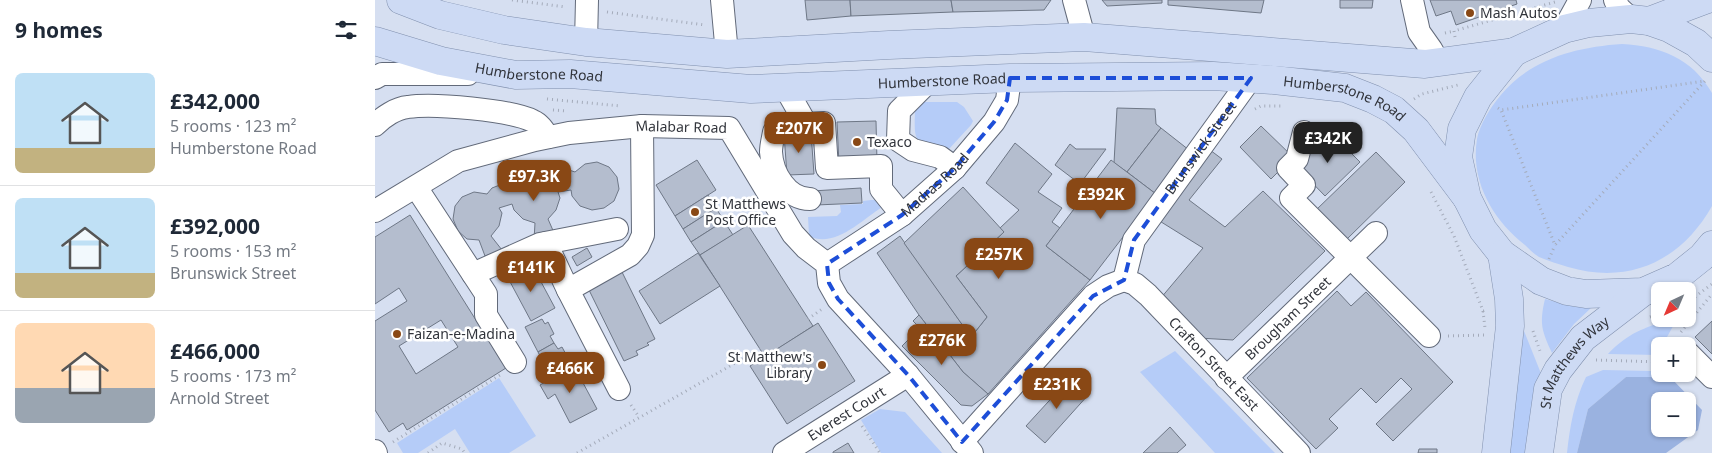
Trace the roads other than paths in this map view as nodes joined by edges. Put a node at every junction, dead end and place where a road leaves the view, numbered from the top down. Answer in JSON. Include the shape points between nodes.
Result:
{"nodes":[{"id":1,"x":401,"y":0,"type":"edge"},
{"id":2,"x":722,"y":0,"type":"edge"},
{"id":3,"x":1074,"y":0,"type":"edge"},
{"id":4,"x":1412,"y":0,"type":"edge"},
{"id":5,"x":1580,"y":0,"type":"edge"},
{"id":6,"x":1705,"y":0,"type":"edge"},
{"id":7,"x":587,"y":4,"type":"edge"},
{"id":8,"x":1632,"y":13,"type":"edge"},
{"id":9,"x":375,"y":22,"type":"edge"},
{"id":10,"x":1564,"y":29,"type":"junction"},
{"id":11,"x":1084,"y":37,"type":"junction"},
{"id":12,"x":375,"y":41,"type":"edge"},
{"id":13,"x":586,"y":42,"type":"junction"},
{"id":14,"x":889,"y":45,"type":"junction"},
{"id":15,"x":1514,"y":52,"type":"junction"},
{"id":16,"x":727,"y":54,"type":"junction"},
{"id":17,"x":1712,"y":58,"type":"edge"},
{"id":18,"x":1439,"y":63,"type":"junction"},
{"id":19,"x":570,"y":74,"type":"junction"},
{"id":20,"x":516,"y":75,"type":"junction"},
{"id":21,"x":1213,"y":76,"type":"junction"},
{"id":22,"x":375,"y":78,"type":"edge"},
{"id":23,"x":1010,"y":78,"type":"junction"},
{"id":24,"x":1251,"y":78,"type":"junction"},
{"id":25,"x":929,"y":81,"type":"junction"},
{"id":26,"x":785,"y":87,"type":"junction"},
{"id":27,"x":806,"y":124,"type":"junction"},
{"id":28,"x":375,"y":125,"type":"edge"},
{"id":29,"x":642,"y":126,"type":"junction"},
{"id":30,"x":1304,"y":132,"type":"dead end"},
{"id":31,"x":548,"y":137,"type":"junction"},
{"id":32,"x":913,"y":150,"type":"junction"},
{"id":33,"x":955,"y":168,"type":"junction"},
{"id":34,"x":882,"y":176,"type":"junction"},
{"id":35,"x":416,"y":187,"type":"junction"},
{"id":36,"x":1467,"y":198,"type":"junction"},
{"id":37,"x":810,"y":200,"type":"dead end"},
{"id":38,"x":375,"y":211,"type":"edge"},
{"id":39,"x":902,"y":214,"type":"junction"},
{"id":40,"x":617,"y":228,"type":"dead end"},
{"id":41,"x":1376,"y":233,"type":"dead end"},
{"id":42,"x":546,"y":242,"type":"junction"},
{"id":43,"x":1712,"y":245,"type":"edge"},
{"id":44,"x":1502,"y":254,"type":"junction"},
{"id":45,"x":1350,"y":259,"type":"junction"},
{"id":46,"x":827,"y":264,"type":"junction"},
{"id":47,"x":473,"y":274,"type":"junction"},
{"id":48,"x":1124,"y":280,"type":"junction"},
{"id":49,"x":568,"y":290,"type":"junction"},
{"id":50,"x":1643,"y":292,"type":"junction"},
{"id":51,"x":1429,"y":336,"type":"road end"},
{"id":52,"x":1696,"y":359,"type":"edge"},
{"id":53,"x":515,"y":362,"type":"road end"},
{"id":54,"x":908,"y":375,"type":"junction"},
{"id":55,"x":1712,"y":377,"type":"edge"},
{"id":56,"x":1226,"y":378,"type":"junction"},
{"id":57,"x":619,"y":389,"type":"dead end"},
{"id":58,"x":967,"y":448,"type":"edge"},
{"id":59,"x":784,"y":453,"type":"edge"},
{"id":60,"x":1299,"y":453,"type":"edge"},
{"id":61,"x":1496,"y":453,"type":"edge"},
{"id":62,"x":1539,"y":453,"type":"edge"}],
"edges":[{"from":1,"to":13,"type":"main road","via":[[440,15],[504,30]]},
{"from":2,"to":16,"type":"street"},
{"from":3,"to":11,"type":"street"},
{"from":4,"to":18,"type":"street","via":[[1419,32]]},
{"from":5,"to":10,"type":"street"},
{"from":6,"to":8,"type":"main road"},
{"from":7,"to":13,"type":"street"},
{"from":8,"to":10,"type":"main road"},
{"from":8,"to":17,"type":"main road","via":[[1669,28],[1695,43]]},
{"from":9,"to":19,"type":"main road","via":[[439,42]]},
{"from":10,"to":15,"type":"main road"},
{"from":11,"to":14,"type":"main road"},
{"from":11,"to":18,"type":"main road"},
{"from":11,"to":21,"type":"main road","via":[[1089,52],[1105,62]]},
{"from":12,"to":20,"type":"main road","name":"Humberstone Road","via":[[441,60]]},
{"from":13,"to":16,"type":"main road"},
{"from":14,"to":16,"type":"main road"},
{"from":14,"to":23,"type":"main road","via":[[993,55],[1007,63]]},
{"from":15,"to":18,"type":"main road"},
{"from":15,"to":36,"type":"main road","via":[[1478,97],[1461,129],[1459,157]]},
{"from":19,"to":20,"type":"main road","name":"Humberstone Road"},
{"from":19,"to":26,"type":"main road","name":"Humberstone Road","via":[[751,89]]},
{"from":20,"to":22,"type":"street","via":[[382,74]]},
{"from":21,"to":23,"type":"main road","name":"Humberstone Road"},
{"from":21,"to":24,"type":"main road","name":"Humberstone Road"},
{"from":23,"to":25,"type":"main road","name":"Humberstone Road"},
{"from":23,"to":33,"type":"street","name":"Madras Road","via":[[1007,100],[994,122]]},
{"from":24,"to":36,"type":"main road","name":"Humberstone Road","via":[[1345,88],[1393,110],[1416,130]]},
{"from":24,"to":48,"type":"street","name":"Brunswick Street","via":[[1133,240]]},
{"from":25,"to":26,"type":"main road","name":"Humberstone Road"},
{"from":25,"to":32,"type":"street","via":[[899,111],[898,140]]},
{"from":26,"to":27,"type":"street"},
{"from":27,"to":34,"type":"street","via":[[824,123],[827,168],[881,166]]},
{"from":27,"to":37,"type":"street","via":[[788,125],[774,132],[771,152],[782,184],[791,194]]},
{"from":28,"to":31,"type":"street","via":[[382,118],[406,107],[439,106],[519,115],[538,124]]},
{"from":29,"to":31,"type":"street","name":"Malabar Road"},
{"from":29,"to":46,"type":"street","name":"Malabar Road","via":[[729,128],[793,234]]},
{"from":29,"to":49,"type":"street","via":[[643,235],[630,255]]},
{"from":30,"to":45,"type":"street","via":[[1297,159],[1288,168],[1305,185],[1291,198]]},
{"from":31,"to":35,"type":"street","name":"Malabar Road","via":[[458,161]]},
{"from":32,"to":33,"type":"street","via":[[940,157]]},
{"from":32,"to":34,"type":"street"},
{"from":33,"to":39,"type":"street","name":"Madras Road"},
{"from":34,"to":39,"type":"street","via":[[881,189]]},
{"from":35,"to":38,"type":"street","name":"Malabar Road"},
{"from":35,"to":47,"type":"street"},
{"from":36,"to":44,"type":"main road","via":[[1483,230]]},
{"from":39,"to":46,"type":"street","name":"Madras Road"},
{"from":40,"to":42,"type":"street"},
{"from":41,"to":45,"type":"street","name":"Brougham Street"},
{"from":42,"to":47,"type":"street"},
{"from":42,"to":49,"type":"street"},
{"from":43,"to":50,"type":"main road","via":[[1677,277]]},
{"from":44,"to":50,"type":"main road","via":[[1541,281],[1567,291],[1586,294]]},
{"from":44,"to":61,"type":"main road","via":[[1511,326]]},
{"from":45,"to":51,"type":"street"},
{"from":45,"to":56,"type":"street","name":"Brougham Street"},
{"from":46,"to":54,"type":"street","via":[[829,284],[838,299]]},
{"from":47,"to":53,"type":"street","via":[[486,294],[486,315]]},
{"from":48,"to":56,"type":"street","name":"Crafton Street East","via":[[1148,295]]},
{"from":48,"to":58,"type":"street","via":[[1093,296]]},
{"from":49,"to":57,"type":"street"},
{"from":50,"to":62,"type":"main road","name":"St Matthews Way","via":[[1583,338],[1558,370],[1548,389]]},
{"from":52,"to":55,"type":"street"},
{"from":54,"to":58,"type":"street"},
{"from":54,"to":59,"type":"street","name":"Everest Court"},
{"from":56,"to":60,"type":"street","name":"Crafton Street East"}]}
